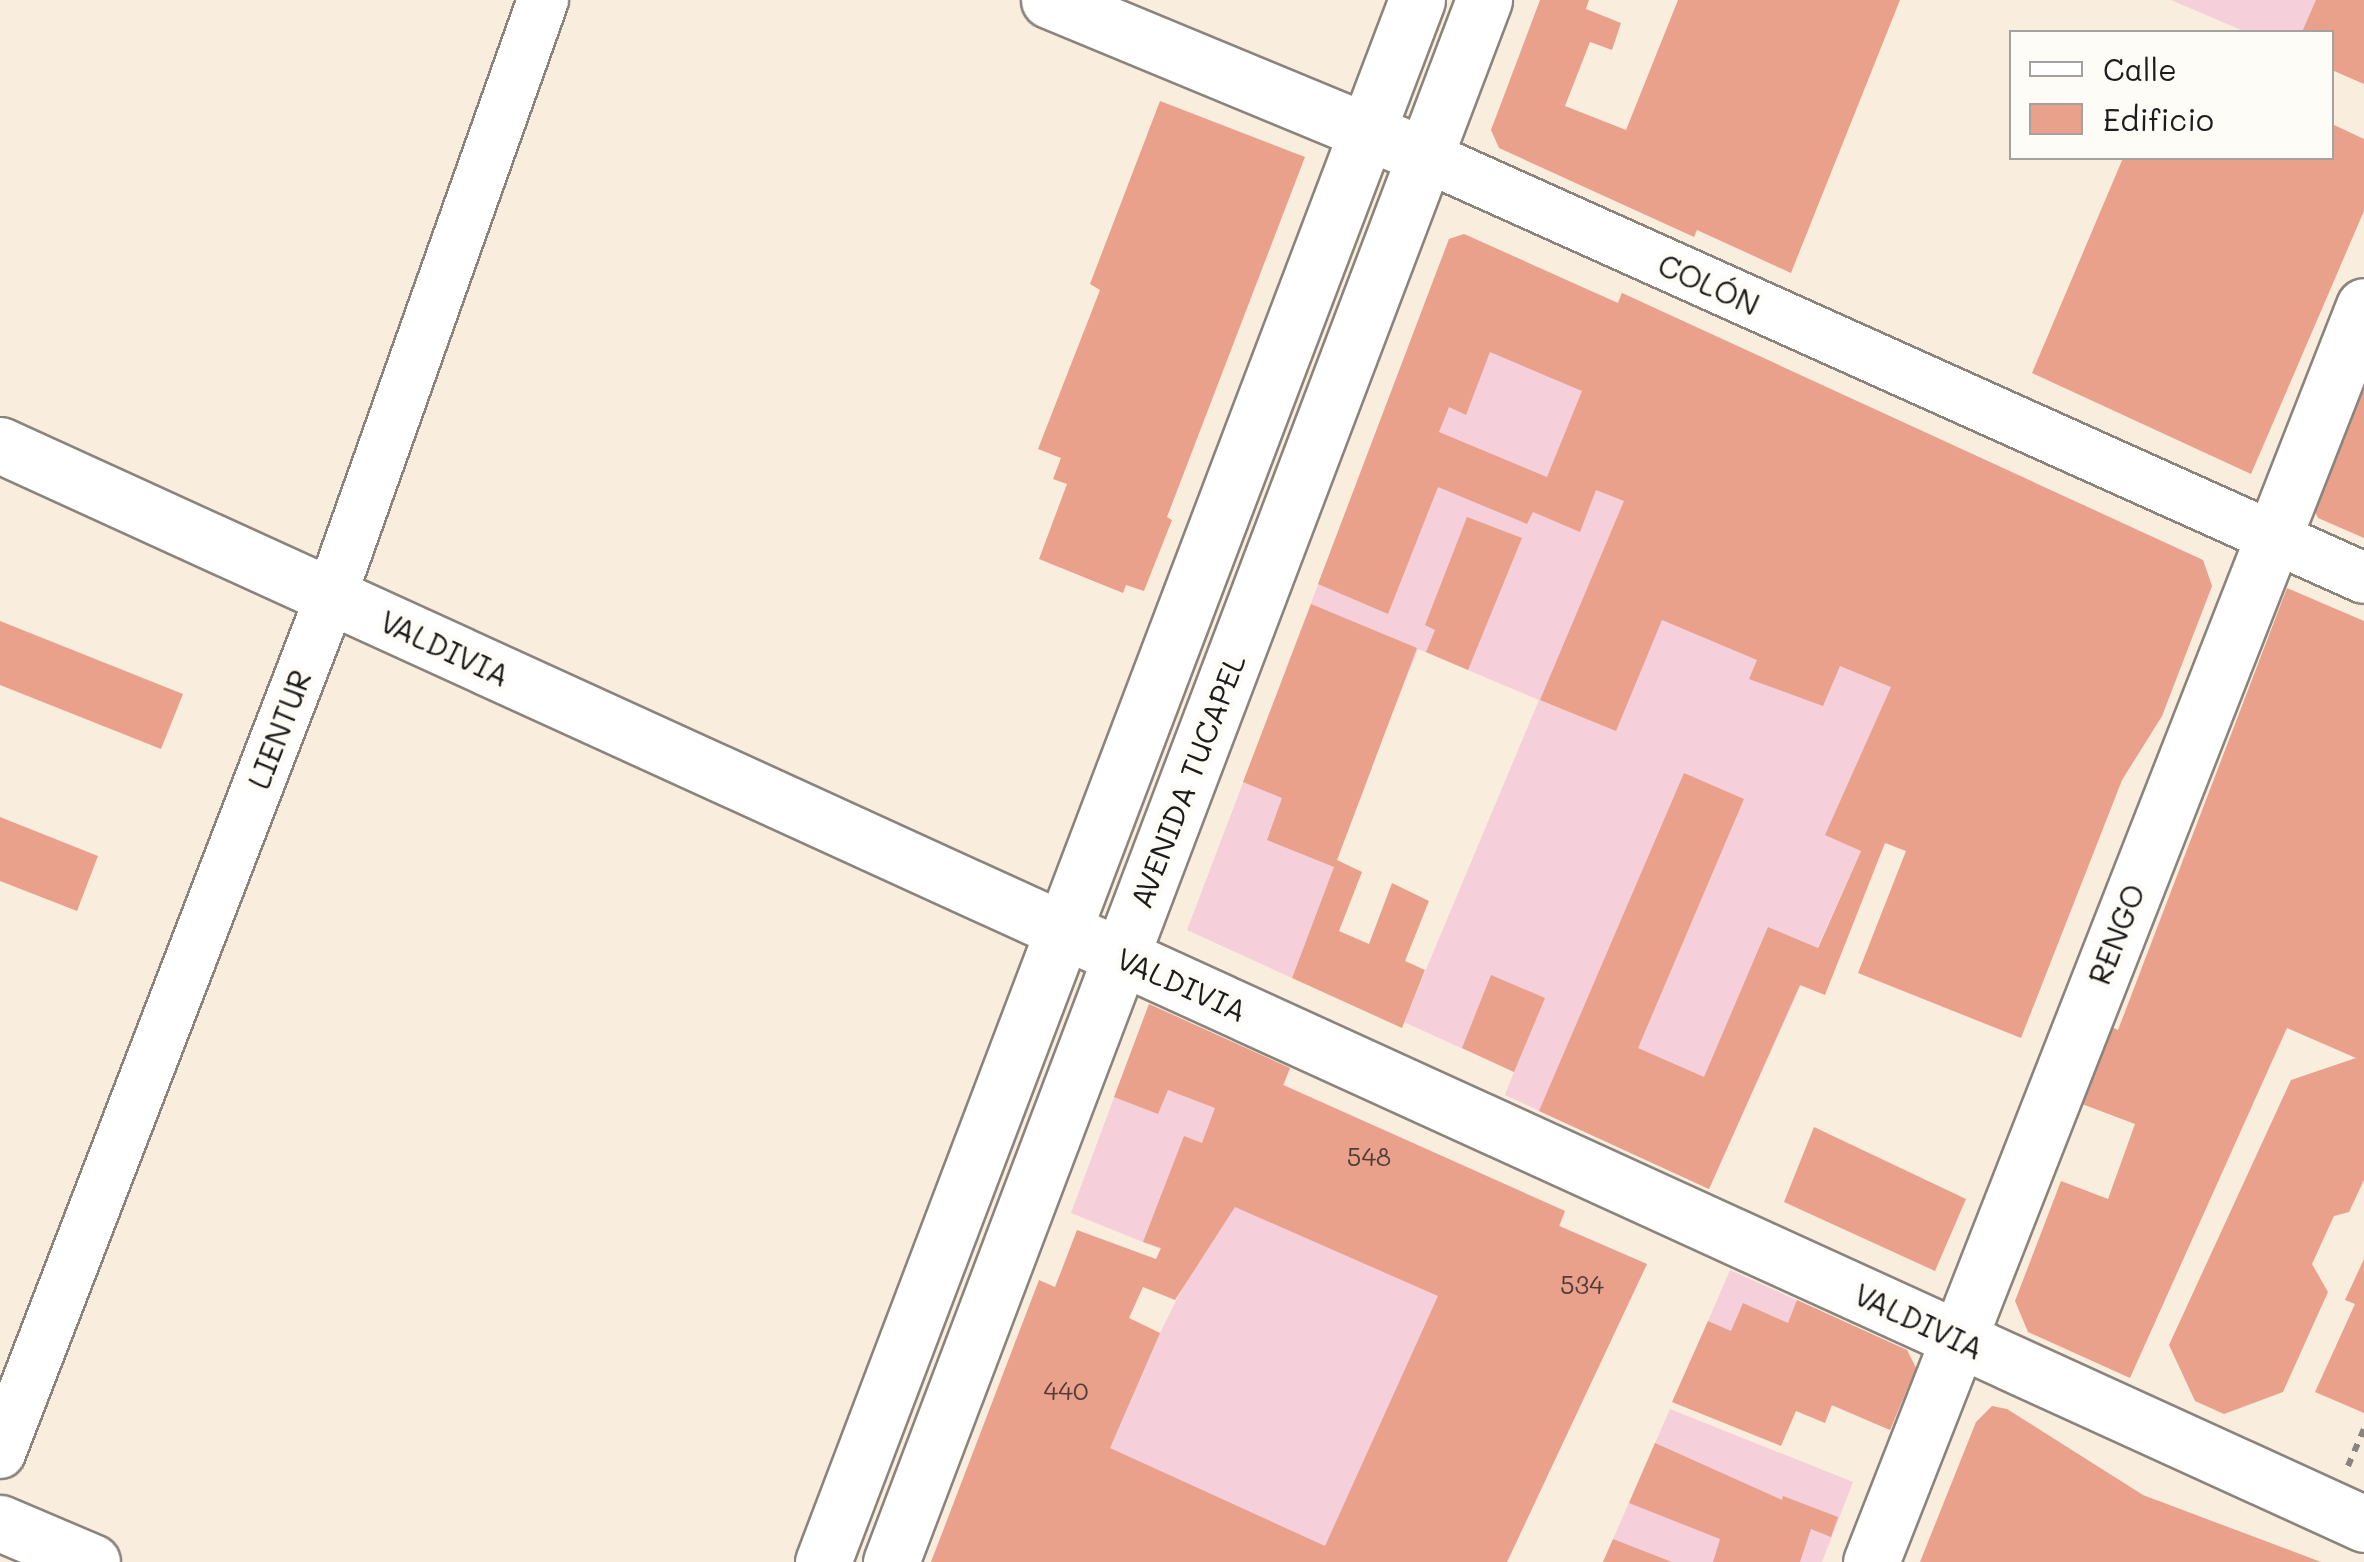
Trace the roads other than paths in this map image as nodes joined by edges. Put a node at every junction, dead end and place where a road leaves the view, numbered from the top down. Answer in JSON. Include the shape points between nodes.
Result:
{"nodes":[{"id":1,"x":543,"y":0,"type":"edge"},
{"id":2,"x":1049,"y":0,"type":"edge"},
{"id":3,"x":1416,"y":0,"type":"edge"},
{"id":4,"x":1484,"y":0,"type":"edge"},
{"id":5,"x":1367,"y":132,"type":"junction"},
{"id":6,"x":1425,"y":156,"type":"junction"},
{"id":7,"x":2364,"y":306,"type":"edge"},
{"id":8,"x":0,"y":445,"type":"edge"},
{"id":9,"x":2271,"y":537,"type":"junction"},
{"id":10,"x":2364,"y":578,"type":"edge"},
{"id":11,"x":330,"y":596,"type":"junction"},
{"id":12,"x":1063,"y":930,"type":"junction"},
{"id":13,"x":1120,"y":956,"type":"junction"},
{"id":14,"x":910,"y":1332,"type":"junction"},
{"id":15,"x":1958,"y":1339,"type":"junction"},
{"id":16,"x":0,"y":1453,"type":"edge"},
{"id":17,"x":927,"y":1465,"type":"junction"},
{"id":18,"x":0,"y":1524,"type":"edge"},
{"id":19,"x":2364,"y":1524,"type":"edge"},
{"id":20,"x":92,"y":1562,"type":"edge"},
{"id":21,"x":823,"y":1562,"type":"edge"},
{"id":22,"x":890,"y":1562,"type":"edge"},
{"id":23,"x":1871,"y":1562,"type":"edge"}],
"edges":[{"from":1,"to":11,"type":"street","name":"LIENTUR"},
{"from":2,"to":5,"type":"main road","name":"COLÓN"},
{"from":3,"to":5,"type":"main road","name":"AVENIDA TUCAPEL"},
{"from":4,"to":6,"type":"main road","name":"AVENIDA TUCAPEL"},
{"from":5,"to":6,"type":"main road","name":"COLÓN"},
{"from":5,"to":12,"type":"main road","name":"AVENIDA TUCAPEL"},
{"from":6,"to":9,"type":"street","name":"COLÓN"},
{"from":6,"to":13,"type":"main road","name":"AVENIDA TUCAPEL"},
{"from":7,"to":9,"type":"main road","name":"RENGO"},
{"from":8,"to":11,"type":"main road","name":"VALDIVIA"},
{"from":9,"to":10,"type":"street","name":"COLÓN"},
{"from":9,"to":15,"type":"main road","name":"RENGO"},
{"from":11,"to":12,"type":"main road","name":"VALDIVIA"},
{"from":11,"to":16,"type":"street","name":"LIENTUR"},
{"from":12,"to":13,"type":"main road","name":"VALDIVIA"},
{"from":12,"to":14,"type":"main road","name":"AVENIDA TUCAPEL"},
{"from":13,"to":15,"type":"main road","name":"VALDIVIA"},
{"from":13,"to":17,"type":"main road","name":"AVENIDA TUCAPEL"},
{"from":14,"to":17,"type":"main road","via":[[912,1410]]},
{"from":14,"to":21,"type":"main road","name":"AVENIDA TUCAPEL"},
{"from":15,"to":19,"type":"main road","name":"VALDIVIA"},
{"from":15,"to":23,"type":"main road","name":"RENGO"},
{"from":17,"to":22,"type":"main road","name":"AVENIDA TUCAPEL"},
{"from":18,"to":20,"type":"main road"}]}
